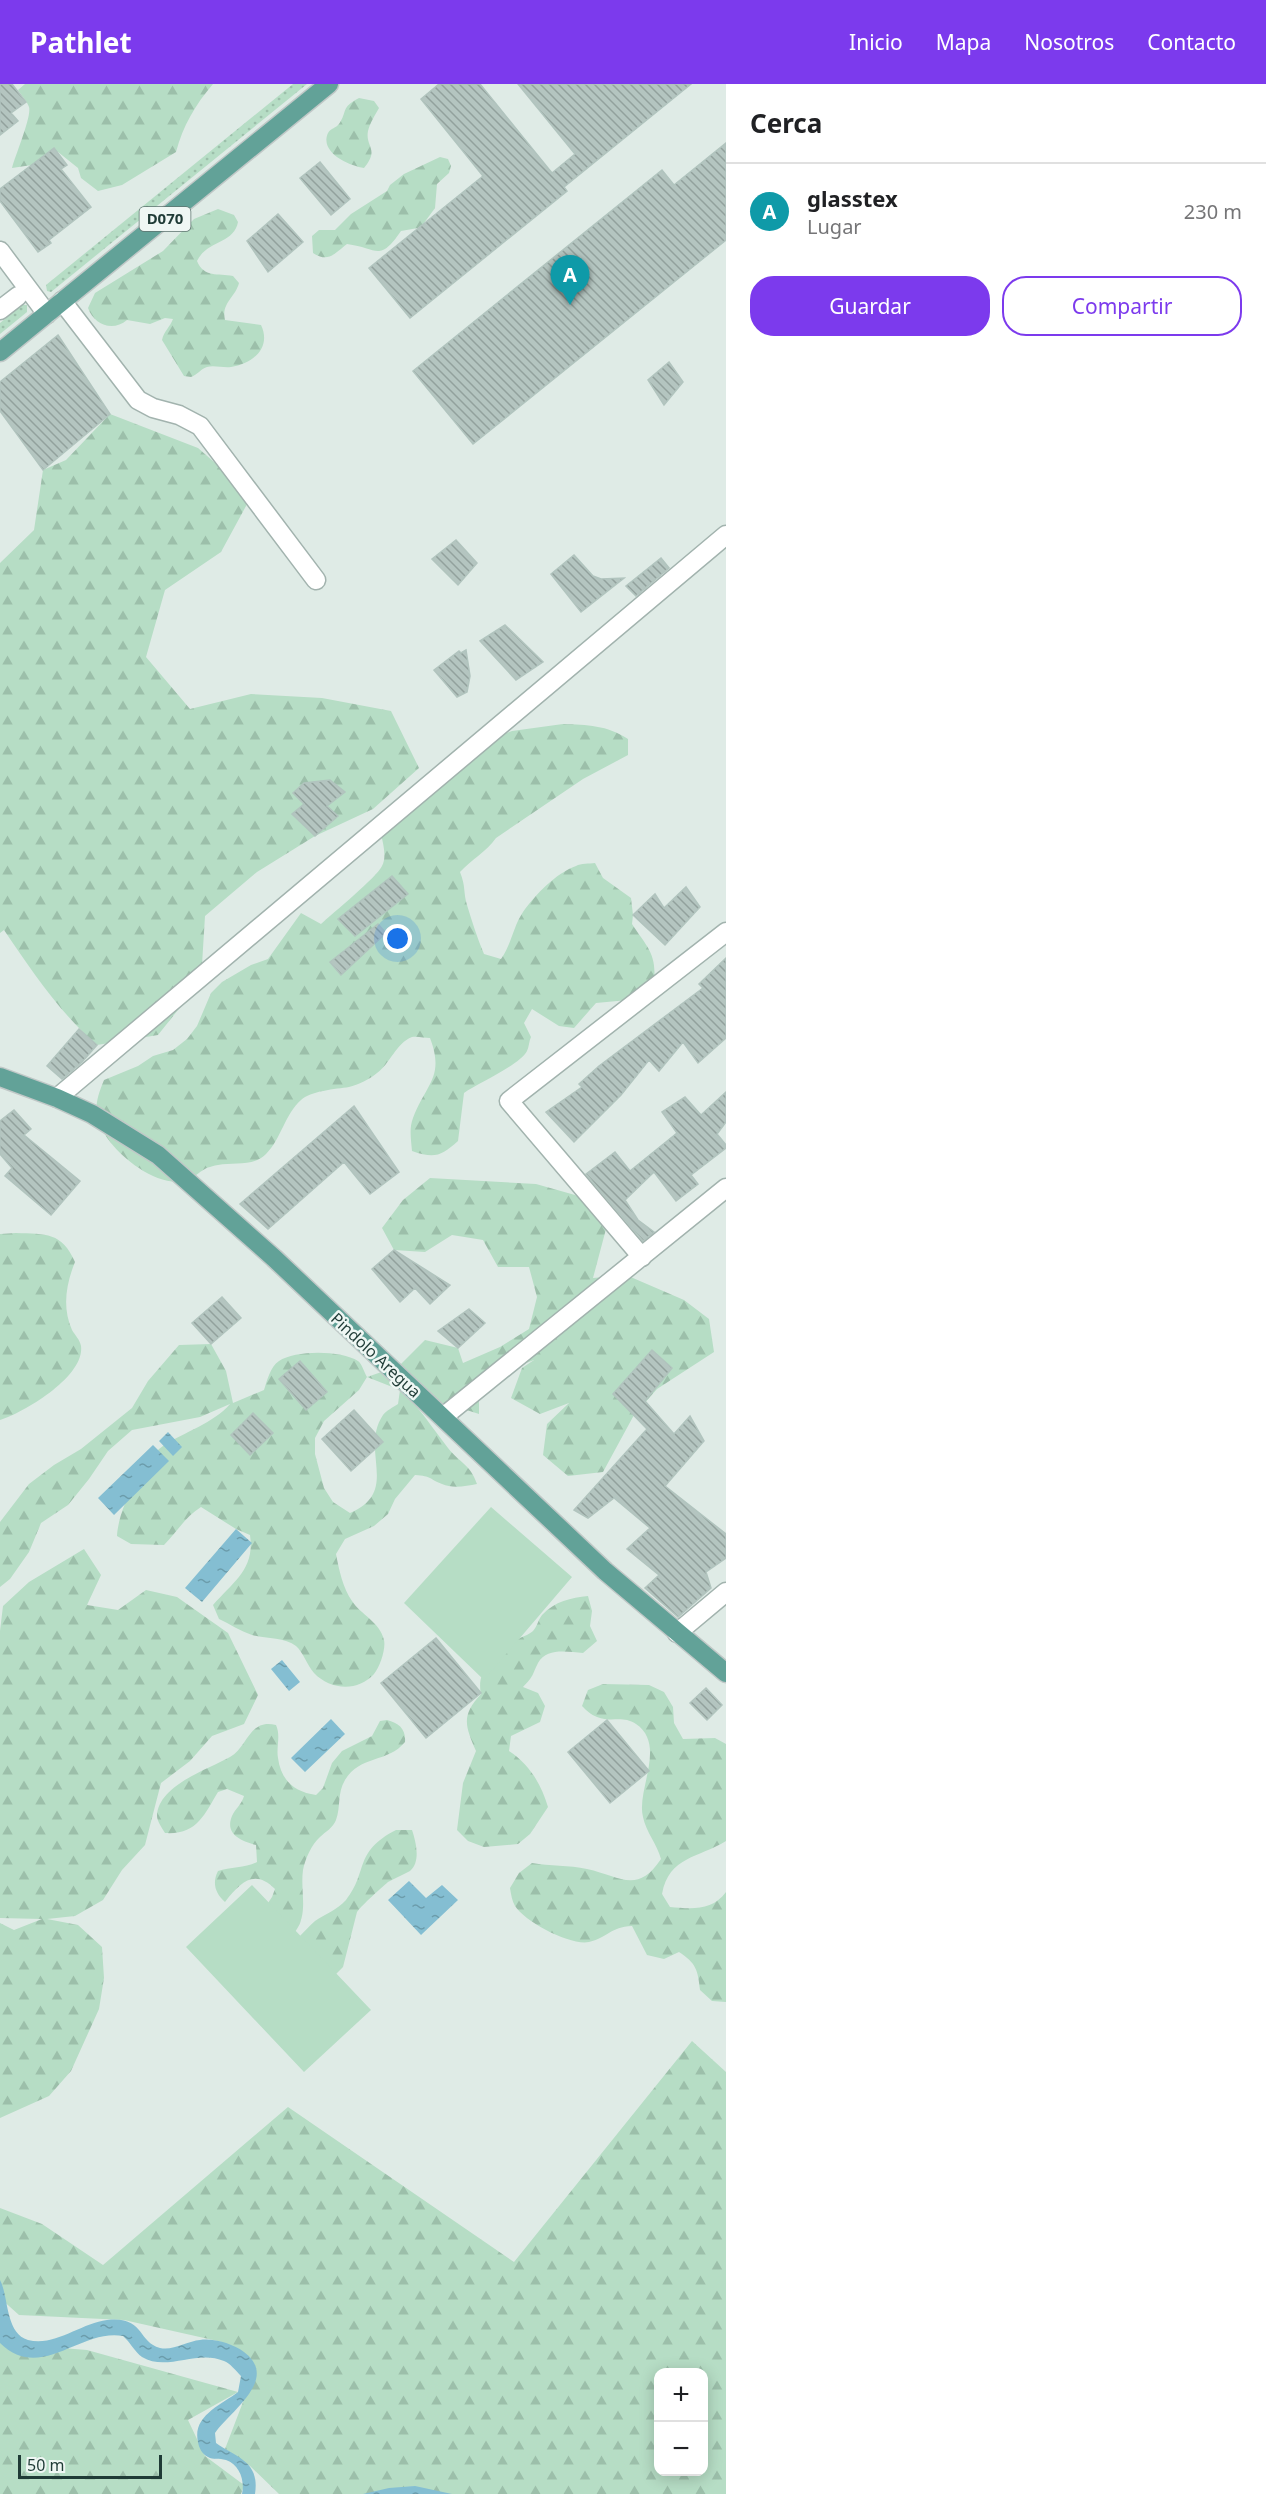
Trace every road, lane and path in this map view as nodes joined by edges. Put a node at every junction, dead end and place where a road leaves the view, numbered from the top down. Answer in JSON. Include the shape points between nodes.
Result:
{"nodes":[{"id":1,"x":329,"y":84,"type":"edge"},
{"id":2,"x":0,"y":251,"type":"edge"},
{"id":3,"x":18,"y":296,"type":"dead end"},
{"id":4,"x":62,"y":301,"type":"junction"},
{"id":5,"x":0,"y":310,"type":"edge"},
{"id":6,"x":46,"y":314,"type":"junction"},
{"id":7,"x":0,"y":352,"type":"edge"},
{"id":8,"x":726,"y":535,"type":"edge"},
{"id":9,"x":316,"y":580,"type":"dead end"},
{"id":10,"x":726,"y":932,"type":"edge"},
{"id":11,"x":0,"y":1077,"type":"edge"},
{"id":12,"x":57,"y":1098,"type":"junction"},
{"id":13,"x":726,"y":1188,"type":"edge"},
{"id":14,"x":642,"y":1257,"type":"junction"},
{"id":15,"x":443,"y":1417,"type":"junction"},
{"id":16,"x":726,"y":1592,"type":"edge"},
{"id":17,"x":677,"y":1632,"type":"junction"},
{"id":18,"x":726,"y":1673,"type":"edge"}],
"edges":[{"from":1,"to":4,"type":"main road","number":"D070"},
{"from":2,"to":6,"type":"street"},
{"from":3,"to":5,"type":"street"},
{"from":4,"to":6,"type":"main road","number":"D070"},
{"from":4,"to":9,"type":"street","via":[[138,400],[200,426]]},
{"from":6,"to":7,"type":"main road","number":"D070"},
{"from":8,"to":12,"type":"street"},
{"from":10,"to":14,"type":"street","via":[[509,1101]]},
{"from":11,"to":12,"type":"main road","name":"Pindolo Aregua"},
{"from":12,"to":15,"type":"main road","name":"Pindolo Aregua","via":[[92,1114],[158,1155]]},
{"from":13,"to":14,"type":"street"},
{"from":14,"to":15,"type":"street"},
{"from":15,"to":17,"type":"main road","name":"Pindolo Aregua","via":[[605,1571]]},
{"from":16,"to":17,"type":"street"},
{"from":17,"to":18,"type":"main road","name":"Pindolo Aregua"}]}
